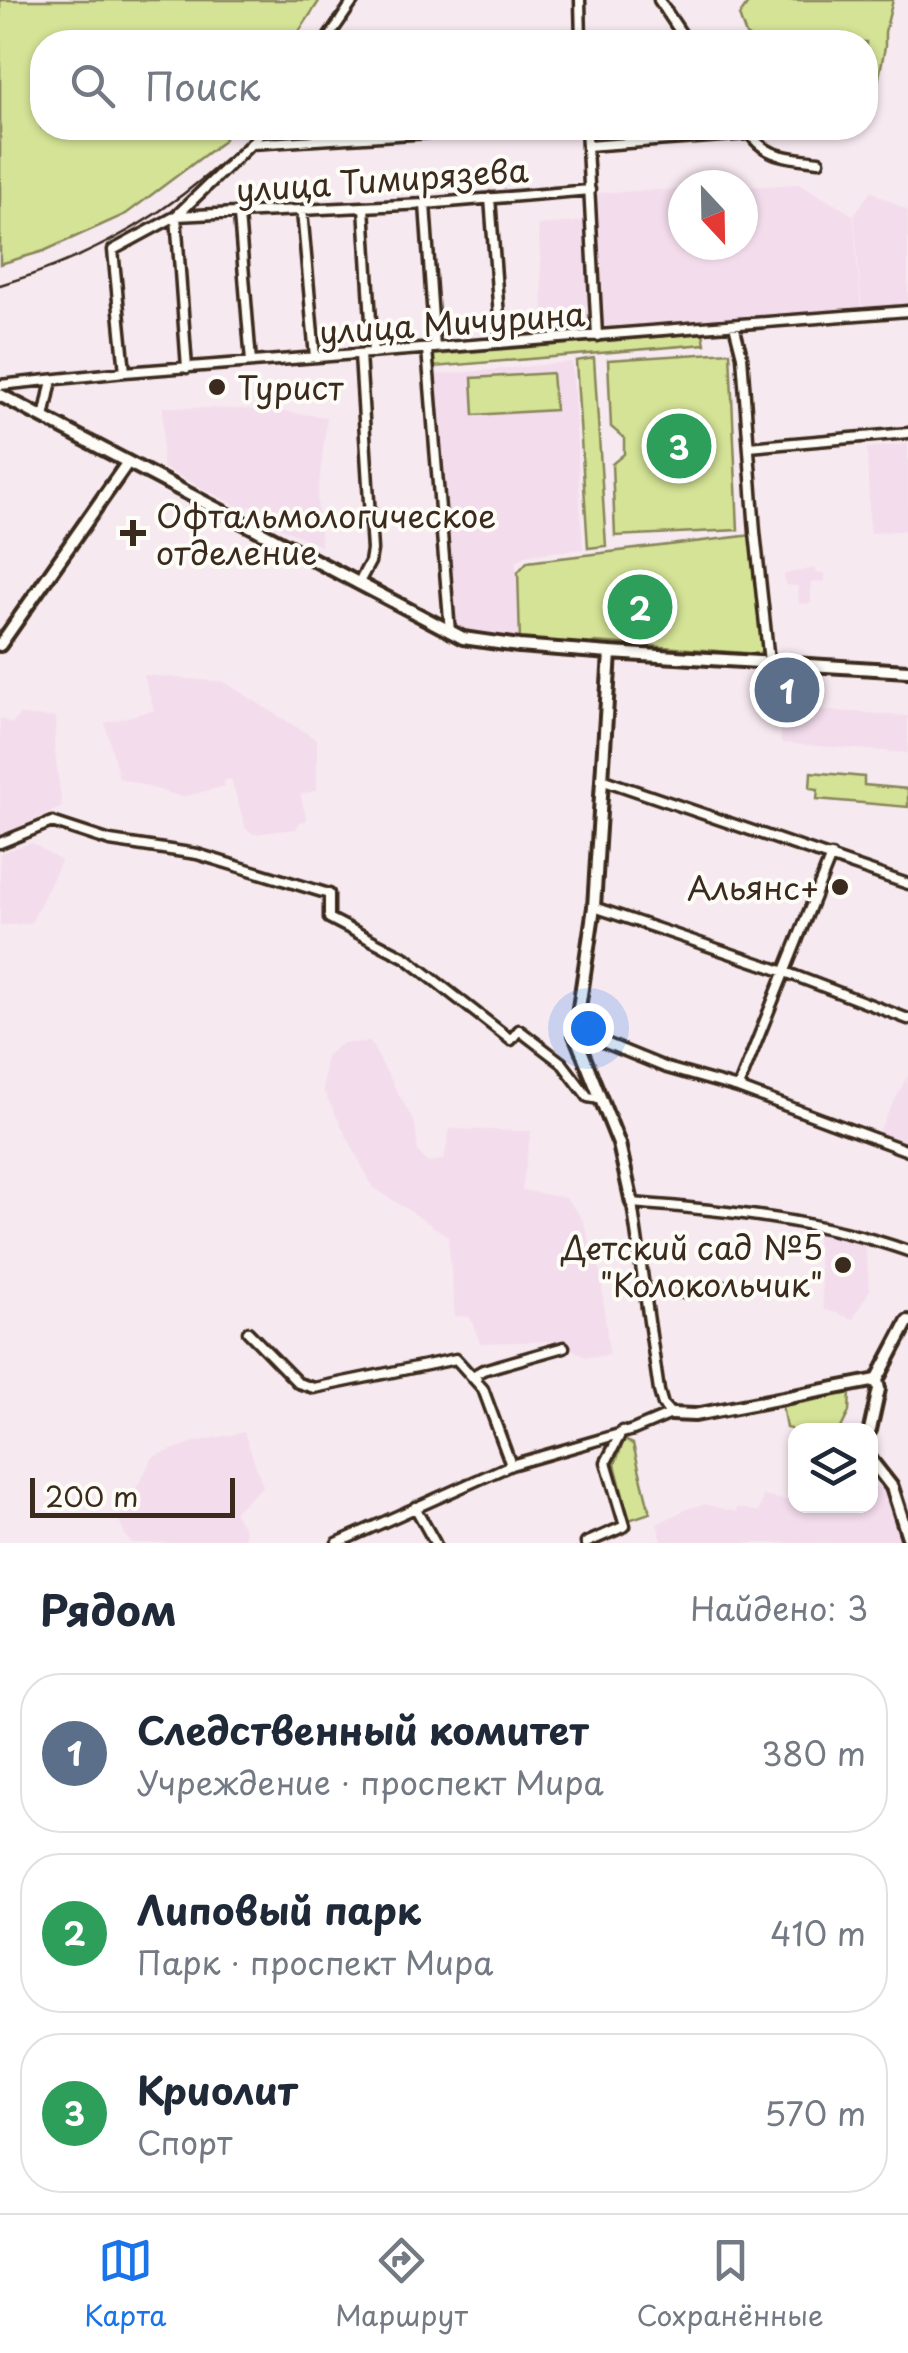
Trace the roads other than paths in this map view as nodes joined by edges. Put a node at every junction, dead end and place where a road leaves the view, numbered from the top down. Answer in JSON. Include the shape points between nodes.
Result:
{"nodes":[{"id":1,"x":354,"y":0,"type":"edge"},
{"id":2,"x":580,"y":0,"type":"edge"},
{"id":3,"x":659,"y":0,"type":"edge"},
{"id":4,"x":333,"y":30,"type":"edge"},
{"id":5,"x":581,"y":30,"type":"edge"},
{"id":6,"x":679,"y":30,"type":"edge"},
{"id":7,"x":254,"y":140,"type":"edge"},
{"id":8,"x":316,"y":140,"type":"edge"},
{"id":9,"x":587,"y":140,"type":"edge"},
{"id":10,"x":651,"y":140,"type":"edge"},
{"id":11,"x":754,"y":140,"type":"edge"},
{"id":12,"x":251,"y":144,"type":"junction"},
{"id":13,"x":587,"y":146,"type":"junction"},
{"id":14,"x":819,"y":161,"type":"dead end"},
{"id":15,"x":590,"y":190,"type":"junction"},
{"id":16,"x":490,"y":198,"type":"junction"},
{"id":17,"x":425,"y":204,"type":"junction"},
{"id":18,"x":364,"y":207,"type":"junction"},
{"id":19,"x":302,"y":210,"type":"junction"},
{"id":20,"x":239,"y":215,"type":"junction"},
{"id":21,"x":176,"y":216,"type":"junction"},
{"id":22,"x":908,"y":311,"type":"edge"},
{"id":23,"x":734,"y":325,"type":"junction"},
{"id":24,"x":598,"y":336,"type":"junction"},
{"id":25,"x":501,"y":343,"type":"junction"},
{"id":26,"x":431,"y":348,"type":"junction"},
{"id":27,"x":373,"y":352,"type":"junction"},
{"id":28,"x":360,"y":354,"type":"junction"},
{"id":29,"x":315,"y":358,"type":"junction"},
{"id":30,"x":252,"y":362,"type":"junction"},
{"id":31,"x":187,"y":368,"type":"junction"},
{"id":32,"x":124,"y":372,"type":"junction"},
{"id":33,"x":52,"y":380,"type":"junction"},
{"id":34,"x":0,"y":385,"type":"edge"},
{"id":35,"x":0,"y":395,"type":"edge"},
{"id":36,"x":44,"y":418,"type":"junction"},
{"id":37,"x":908,"y":434,"type":"edge"},
{"id":38,"x":749,"y":447,"type":"junction"},
{"id":39,"x":128,"y":462,"type":"junction"},
{"id":40,"x":358,"y":584,"type":"junction"},
{"id":41,"x":450,"y":632,"type":"junction"},
{"id":42,"x":0,"y":645,"type":"edge"},
{"id":43,"x":610,"y":653,"type":"junction"},
{"id":44,"x":770,"y":662,"type":"junction"},
{"id":45,"x":908,"y":671,"type":"edge"},
{"id":46,"x":604,"y":780,"type":"junction"},
{"id":47,"x":0,"y":843,"type":"edge"},
{"id":48,"x":831,"y":856,"type":"junction"},
{"id":49,"x":908,"y":884,"type":"edge"},
{"id":50,"x":594,"y":906,"type":"junction"},
{"id":51,"x":785,"y":972,"type":"junction"},
{"id":52,"x":908,"y":1019,"type":"edge"},
{"id":53,"x":575,"y":1035,"type":"junction"},
{"id":54,"x":738,"y":1088,"type":"junction"},
{"id":55,"x":600,"y":1099,"type":"junction"},
{"id":56,"x":908,"y":1151,"type":"edge"},
{"id":57,"x":632,"y":1204,"type":"junction"},
{"id":58,"x":908,"y":1250,"type":"edge"},
{"id":59,"x":724,"y":1286,"type":"dead end"},
{"id":60,"x":675,"y":1293,"type":"dead end"},
{"id":61,"x":908,"y":1321,"type":"edge"},
{"id":62,"x":248,"y":1332,"type":"dead end"},
{"id":63,"x":564,"y":1347,"type":"dead end"},
{"id":64,"x":877,"y":1380,"type":"junction"},
{"id":65,"x":477,"y":1382,"type":"junction"},
{"id":66,"x":671,"y":1414,"type":"junction"},
{"id":67,"x":872,"y":1423,"type":"edge"},
{"id":68,"x":622,"y":1432,"type":"junction"},
{"id":69,"x":511,"y":1465,"type":"junction"},
{"id":70,"x":878,"y":1469,"type":"edge"},
{"id":71,"x":415,"y":1507,"type":"junction"},
{"id":72,"x":908,"y":1537,"type":"edge"},
{"id":73,"x":337,"y":1543,"type":"edge"},
{"id":74,"x":436,"y":1543,"type":"edge"},
{"id":75,"x":586,"y":1543,"type":"edge"}],
"edges":[{"from":1,"to":4,"type":"street"},
{"from":2,"to":5,"type":"street"},
{"from":3,"to":6,"type":"street"},
{"from":7,"to":12,"type":"street"},
{"from":8,"to":12,"type":"street"},
{"from":9,"to":13,"type":"street"},
{"from":10,"to":13,"type":"street"},
{"from":11,"to":14,"type":"street","via":[[784,156]]},
{"from":12,"to":21,"type":"street"},
{"from":13,"to":15,"type":"street"},
{"from":15,"to":16,"type":"street","name":"улица Тимирязева"},
{"from":15,"to":24,"type":"street"},
{"from":16,"to":17,"type":"street","name":"улица Тимирязева"},
{"from":16,"to":25,"type":"street"},
{"from":17,"to":18,"type":"street","name":"улица Тимирязева"},
{"from":17,"to":26,"type":"street"},
{"from":18,"to":19,"type":"street","name":"улица Тимирязева"},
{"from":18,"to":27,"type":"street"},
{"from":19,"to":20,"type":"street","name":"улица Тимирязева"},
{"from":19,"to":29,"type":"street"},
{"from":20,"to":21,"type":"street","name":"улица Тимирязева"},
{"from":20,"to":30,"type":"street"},
{"from":21,"to":31,"type":"street"},
{"from":21,"to":32,"type":"street","via":[[114,250]]},
{"from":22,"to":23,"type":"street","name":"улица Мичурина"},
{"from":23,"to":24,"type":"street","name":"улица Мичурина"},
{"from":23,"to":38,"type":"street"},
{"from":24,"to":25,"type":"street","name":"улица Мичурина"},
{"from":25,"to":26,"type":"street","name":"улица Мичурина"},
{"from":26,"to":27,"type":"street","name":"улица Мичурина"},
{"from":26,"to":41,"type":"street"},
{"from":27,"to":28,"type":"street","name":"улица Мичурина"},
{"from":28,"to":29,"type":"street","name":"улица Мичурина"},
{"from":28,"to":40,"type":"street","via":[[372,550]]},
{"from":29,"to":30,"type":"street","name":"улица Мичурина"},
{"from":30,"to":31,"type":"street","name":"улица Мичурина"},
{"from":31,"to":32,"type":"street","name":"улица Мичурина"},
{"from":32,"to":33,"type":"street","name":"улица Мичурина"},
{"from":33,"to":34,"type":"street","name":"улица Мичурина"},
{"from":33,"to":36,"type":"street"},
{"from":35,"to":36,"type":"street"},
{"from":36,"to":39,"type":"street"},
{"from":37,"to":38,"type":"street"},
{"from":38,"to":44,"type":"street"},
{"from":39,"to":40,"type":"street"},
{"from":39,"to":42,"type":"street"},
{"from":40,"to":41,"type":"street"},
{"from":41,"to":43,"type":"street","via":[[482,642]]},
{"from":43,"to":44,"type":"street"},
{"from":43,"to":46,"type":"street"},
{"from":44,"to":45,"type":"street"},
{"from":46,"to":48,"type":"street"},
{"from":46,"to":50,"type":"street"},
{"from":47,"to":55,"type":"street","via":[[52,822],[110,841],[197,854],[329,894],[328,918],[406,958],[511,1040],[519,1030],[562,1063],[588,1097]]},
{"from":48,"to":49,"type":"street"},
{"from":48,"to":51,"type":"street"},
{"from":50,"to":51,"type":"street"},
{"from":50,"to":53,"type":"street"},
{"from":51,"to":52,"type":"street"},
{"from":51,"to":54,"type":"street"},
{"from":53,"to":54,"type":"street"},
{"from":53,"to":55,"type":"street"},
{"from":54,"to":56,"type":"street"},
{"from":55,"to":57,"type":"street"},
{"from":57,"to":58,"type":"street","via":[[787,1222]]},
{"from":57,"to":66,"type":"street","via":[[659,1391]]},
{"from":59,"to":60,"type":"street"},
{"from":61,"to":64,"type":"street"},
{"from":62,"to":65,"type":"street","via":[[298,1383],[314,1388],[456,1359]]},
{"from":63,"to":65,"type":"street","via":[[483,1370]]},
{"from":64,"to":66,"type":"street"},
{"from":64,"to":67,"type":"street"},
{"from":65,"to":69,"type":"street"},
{"from":66,"to":68,"type":"street"},
{"from":68,"to":69,"type":"street"},
{"from":68,"to":75,"type":"street","via":[[606,1462],[625,1526]]},
{"from":69,"to":71,"type":"street"},
{"from":70,"to":72,"type":"street","via":[[892,1487]]},
{"from":71,"to":73,"type":"street"},
{"from":71,"to":74,"type":"street"}]}
